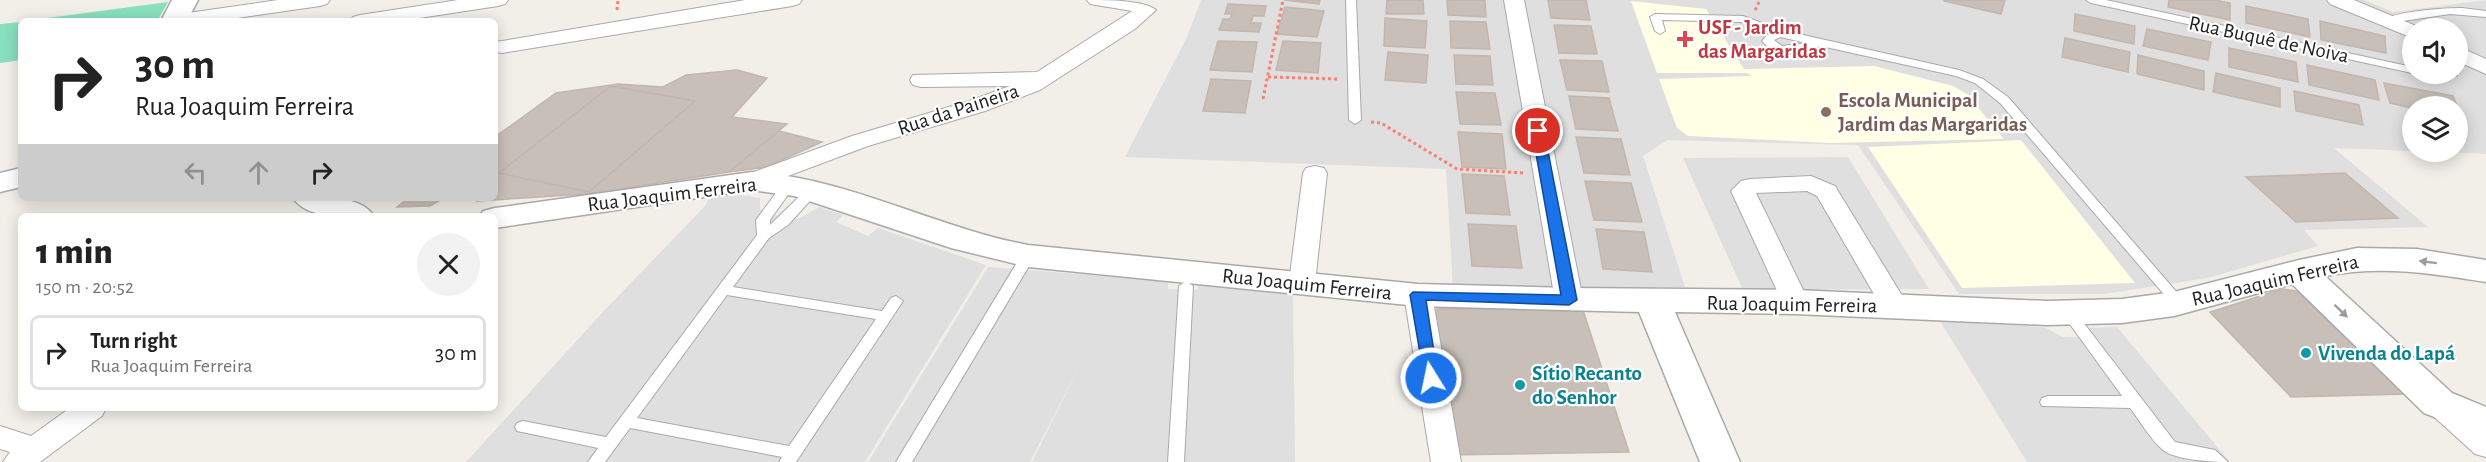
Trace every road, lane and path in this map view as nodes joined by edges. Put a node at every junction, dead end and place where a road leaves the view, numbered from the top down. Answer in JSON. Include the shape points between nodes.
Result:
{"nodes":[{"id":1,"x":185,"y":0,"type":"edge"},
{"id":2,"x":320,"y":0,"type":"edge"},
{"id":3,"x":498,"y":0,"type":"edge"},
{"id":4,"x":792,"y":0,"type":"edge"},
{"id":5,"x":1097,"y":0,"type":"edge"},
{"id":6,"x":1283,"y":0,"type":"edge"},
{"id":7,"x":1352,"y":0,"type":"edge"},
{"id":8,"x":1514,"y":0,"type":"edge"},
{"id":9,"x":2091,"y":0,"type":"edge"},
{"id":10,"x":2337,"y":0,"type":"edge"},
{"id":11,"x":755,"y":3,"type":"edge"},
{"id":12,"x":2486,"y":14,"type":"edge"},
{"id":13,"x":176,"y":18,"type":"edge"},
{"id":14,"x":195,"y":18,"type":"edge"},
{"id":15,"x":380,"y":18,"type":"edge"},
{"id":16,"x":2389,"y":20,"type":"junction"},
{"id":17,"x":2402,"y":26,"type":"edge"},
{"id":18,"x":1660,"y":31,"type":"dead end"},
{"id":19,"x":502,"y":47,"type":"dead end"},
{"id":20,"x":2468,"y":58,"type":"edge"},
{"id":21,"x":2402,"y":68,"type":"edge"},
{"id":22,"x":2486,"y":68,"type":"edge"},
{"id":23,"x":1268,"y":77,"type":"junction"},
{"id":24,"x":1043,"y":79,"type":"junction"},
{"id":25,"x":1354,"y":79,"type":"junction"},
{"id":26,"x":921,"y":80,"type":"dead end"},
{"id":27,"x":1263,"y":99,"type":"dead end"},
{"id":28,"x":1355,"y":120,"type":"joint"},
{"id":29,"x":1315,"y":173,"type":"dead end"},
{"id":30,"x":1546,"y":175,"type":"junction"},
{"id":31,"x":18,"y":178,"type":"edge"},
{"id":32,"x":752,"y":181,"type":"junction"},
{"id":33,"x":0,"y":183,"type":"edge"},
{"id":34,"x":801,"y":188,"type":"junction"},
{"id":35,"x":317,"y":201,"type":"edge"},
{"id":36,"x":349,"y":213,"type":"edge"},
{"id":37,"x":498,"y":218,"type":"edge"},
{"id":38,"x":764,"y":235,"type":"junction"},
{"id":39,"x":1028,"y":256,"type":"junction"},
{"id":40,"x":2299,"y":271,"type":"junction"},
{"id":41,"x":2486,"y":271,"type":"edge"},
{"id":42,"x":1186,"y":279,"type":"junction"},
{"id":43,"x":1302,"y":283,"type":"junction"},
{"id":44,"x":724,"y":290,"type":"junction"},
{"id":45,"x":1418,"y":295,"type":"junction"},
{"id":46,"x":1569,"y":300,"type":"junction"},
{"id":47,"x":896,"y":301,"type":"dead end"},
{"id":48,"x":1653,"y":302,"type":"junction"},
{"id":49,"x":1796,"y":302,"type":"junction"},
{"id":50,"x":2179,"y":303,"type":"junction"},
{"id":51,"x":1895,"y":307,"type":"junction"},
{"id":52,"x":2068,"y":312,"type":"junction"},
{"id":53,"x":886,"y":316,"type":"junction"},
{"id":54,"x":2048,"y":402,"type":"dead end"},
{"id":55,"x":2134,"y":402,"type":"junction"},
{"id":56,"x":2438,"y":403,"type":"junction"},
{"id":57,"x":87,"y":411,"type":"edge"},
{"id":58,"x":628,"y":422,"type":"junction"},
{"id":59,"x":2486,"y":423,"type":"edge"},
{"id":60,"x":523,"y":428,"type":"dead end"},
{"id":61,"x":0,"y":437,"type":"edge"},
{"id":62,"x":610,"y":444,"type":"junction"},
{"id":63,"x":2486,"y":446,"type":"edge"},
{"id":64,"x":26,"y":456,"type":"edge"},
{"id":65,"x":790,"y":457,"type":"edge"},
{"id":66,"x":596,"y":462,"type":"edge"},
{"id":67,"x":904,"y":462,"type":"edge"},
{"id":68,"x":1176,"y":462,"type":"edge"},
{"id":69,"x":1446,"y":462,"type":"edge"},
{"id":70,"x":1720,"y":462,"type":"edge"},
{"id":71,"x":2220,"y":462,"type":"edge"}],
"edges":[{"from":1,"to":13,"type":"street"},
{"from":2,"to":14,"type":"street"},
{"from":3,"to":15,"type":"street"},
{"from":4,"to":11,"type":"street"},
{"from":5,"to":24,"type":"street","name":"Rua da Paineira","via":[[1144,8],[1145,12]]},
{"from":6,"to":23,"type":"path"},
{"from":7,"to":25,"type":"lane"},
{"from":8,"to":30,"type":"street"},
{"from":9,"to":21,"type":"lane","name":"Rua Buquê de Noiva"},
{"from":10,"to":16,"type":"street"},
{"from":11,"to":19,"type":"street"},
{"from":12,"to":16,"type":"lane","via":[[2444,10]]},
{"from":16,"to":17,"type":"street"},
{"from":18,"to":50,"type":"lane","via":[[1655,17],[1743,19],[1778,33],[1768,41],[1774,47],[1786,50],[1824,42],[1970,77],[1993,90]]},
{"from":20,"to":22,"type":"street"},
{"from":23,"to":25,"type":"path"},
{"from":23,"to":27,"type":"path"},
{"from":24,"to":26,"type":"street"},
{"from":24,"to":32,"type":"street","name":"Rua da Paineira","via":[[977,106],[860,141]]},
{"from":25,"to":28,"type":"lane"},
{"from":28,"to":30,"type":"path","via":[[1381,123],[1457,169]]},
{"from":29,"to":43,"type":"street"},
{"from":30,"to":46,"type":"street"},
{"from":31,"to":33,"type":"street"},
{"from":32,"to":34,"type":"street","name":"Rua Joaquim Ferreira"},
{"from":32,"to":37,"type":"street","name":"Rua Joaquim Ferreira"},
{"from":34,"to":38,"type":"lane","via":[[783,222]]},
{"from":34,"to":38,"type":"lane","via":[[763,220]]},
{"from":34,"to":39,"type":"street","name":"Rua Joaquim Ferreira"},
{"from":35,"to":36,"type":"street"},
{"from":38,"to":44,"type":"lane"},
{"from":39,"to":42,"type":"street","name":"Rua Joaquim Ferreira"},
{"from":39,"to":67,"type":"lane"},
{"from":41,"to":40,"type":"street","name":"Rua Joaquim Ferreira","one_way":true,"via":[[2382,257]]},
{"from":40,"to":50,"type":"street","name":"Rua Joaquim Ferreira"},
{"from":40,"to":56,"type":"street","one_way":true},
{"from":42,"to":43,"type":"street","name":"Rua Joaquim Ferreira"},
{"from":42,"to":68,"type":"lane"},
{"from":43,"to":45,"type":"street","name":"Rua Joaquim Ferreira"},
{"from":44,"to":53,"type":"lane"},
{"from":44,"to":58,"type":"lane"},
{"from":45,"to":46,"type":"street","name":"Rua Joaquim Ferreira"},
{"from":45,"to":69,"type":"street"},
{"from":46,"to":48,"type":"street","name":"Rua Joaquim Ferreira"},
{"from":47,"to":53,"type":"lane"},
{"from":48,"to":49,"type":"street","name":"Rua Joaquim Ferreira"},
{"from":48,"to":70,"type":"street"},
{"from":49,"to":51,"type":"street","name":"Rua Joaquim Ferreira"},
{"from":49,"to":51,"type":"street","via":[[1743,191],[1750,186],[1811,183],[1826,191]]},
{"from":50,"to":52,"type":"street","name":"Rua Joaquim Ferreira","via":[[2122,311]]},
{"from":51,"to":52,"type":"street","name":"Rua Joaquim Ferreira"},
{"from":52,"to":55,"type":"lane"},
{"from":53,"to":65,"type":"lane"},
{"from":54,"to":55,"type":"lane"},
{"from":55,"to":71,"type":"lane","via":[[2169,446],[2210,454]]},
{"from":56,"to":59,"type":"street"},
{"from":56,"to":63,"type":"street"},
{"from":57,"to":64,"type":"street"},
{"from":58,"to":62,"type":"lane"},
{"from":58,"to":65,"type":"lane"},
{"from":60,"to":62,"type":"lane"},
{"from":61,"to":64,"type":"street"},
{"from":62,"to":66,"type":"lane"}]}
